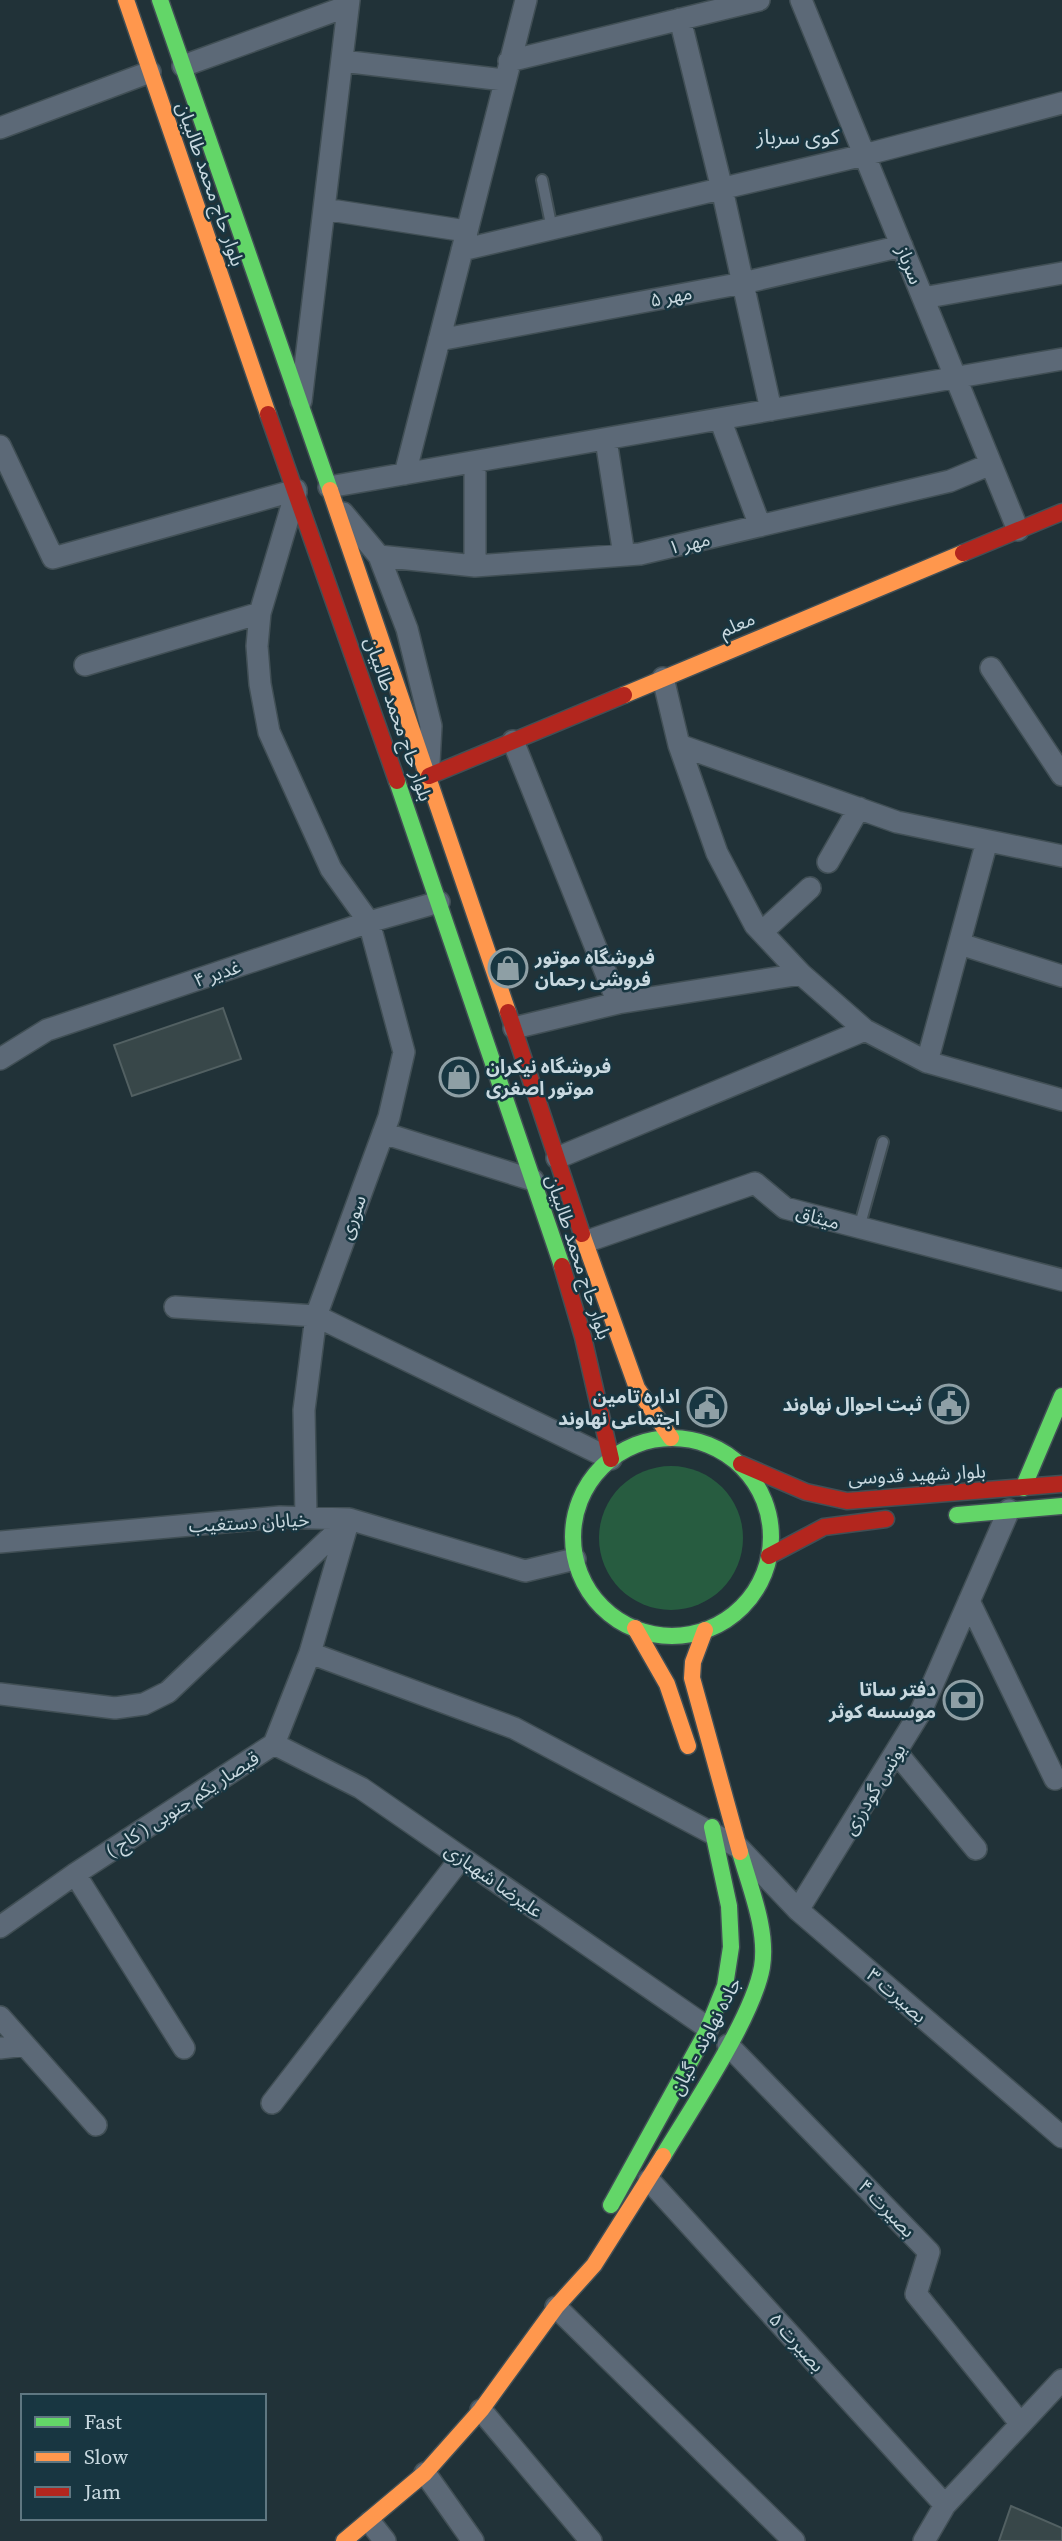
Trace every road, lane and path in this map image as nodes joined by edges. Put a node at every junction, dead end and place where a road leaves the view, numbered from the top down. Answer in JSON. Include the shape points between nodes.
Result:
{"nodes":[{"id":1,"x":126,"y":0,"type":"edge"},
{"id":2,"x":160,"y":0,"type":"edge"},
{"id":3,"x":526,"y":0,"type":"edge"},
{"id":4,"x":759,"y":0,"type":"edge"},
{"id":5,"x":802,"y":0,"type":"edge"},
{"id":6,"x":349,"y":3,"type":"edge"},
{"id":7,"x":680,"y":19,"type":"junction"},
{"id":8,"x":342,"y":61,"type":"junction"},
{"id":9,"x":183,"y":66,"type":"junction"},
{"id":10,"x":507,"y":71,"type":"junction"},
{"id":11,"x":150,"y":72,"type":"junction"},
{"id":12,"x":1062,"y":103,"type":"edge"},
{"id":13,"x":0,"y":128,"type":"edge"},
{"id":14,"x":864,"y":155,"type":"junction"},
{"id":15,"x":542,"y":180,"type":"dead end"},
{"id":16,"x":722,"y":188,"type":"junction"},
{"id":17,"x":324,"y":209,"type":"junction"},
{"id":18,"x":552,"y":229,"type":"junction"},
{"id":19,"x":464,"y":241,"type":"junction"},
{"id":20,"x":902,"y":246,"type":"junction"},
{"id":21,"x":1062,"y":273,"type":"edge"},
{"id":22,"x":743,"y":283,"type":"junction"},
{"id":23,"x":923,"y":298,"type":"junction"},
{"id":24,"x":439,"y":340,"type":"junction"},
{"id":25,"x":1062,"y":359,"type":"edge"},
{"id":26,"x":956,"y":377,"type":"junction"},
{"id":27,"x":300,"y":406,"type":"junction"},
{"id":28,"x":771,"y":410,"type":"junction"},
{"id":29,"x":720,"y":419,"type":"junction"},
{"id":30,"x":606,"y":440,"type":"junction"},
{"id":31,"x":0,"y":446,"type":"edge"},
{"id":32,"x":475,"y":462,"type":"junction"},
{"id":33,"x":991,"y":464,"type":"junction"},
{"id":34,"x":405,"y":474,"type":"junction"},
{"id":35,"x":296,"y":490,"type":"junction"},
{"id":36,"x":331,"y":495,"type":"junction"},
{"id":37,"x":1062,"y":512,"type":"edge"},
{"id":38,"x":760,"y":526,"type":"junction"},
{"id":39,"x":1018,"y":530,"type":"junction"},
{"id":40,"x":624,"y":555,"type":"junction"},
{"id":41,"x":379,"y":556,"type":"junction"},
{"id":42,"x":475,"y":566,"type":"junction"},
{"id":43,"x":260,"y":613,"type":"junction"},
{"id":44,"x":85,"y":665,"type":"dead end"},
{"id":45,"x":991,"y":668,"type":"dead end"},
{"id":46,"x":663,"y":678,"type":"junction"},
{"id":47,"x":513,"y":741,"type":"junction"},
{"id":48,"x":679,"y":745,"type":"junction"},
{"id":49,"x":1062,"y":775,"type":"edge"},
{"id":50,"x":429,"y":776,"type":"junction"},
{"id":51,"x":859,"y":808,"type":"junction"},
{"id":52,"x":987,"y":841,"type":"junction"},
{"id":53,"x":1062,"y":856,"type":"edge"},
{"id":54,"x":828,"y":862,"type":"dead end"},
{"id":55,"x":810,"y":888,"type":"dead end"},
{"id":56,"x":439,"y":902,"type":"junction"},
{"id":57,"x":369,"y":922,"type":"junction"},
{"id":58,"x":762,"y":932,"type":"junction"},
{"id":59,"x":961,"y":944,"type":"junction"},
{"id":60,"x":801,"y":974,"type":"junction"},
{"id":61,"x":1062,"y":976,"type":"edge"},
{"id":62,"x":618,"y":1003,"type":"junction"},
{"id":63,"x":513,"y":1028,"type":"junction"},
{"id":64,"x":865,"y":1030,"type":"junction"},
{"id":65,"x":0,"y":1059,"type":"edge"},
{"id":66,"x":927,"y":1062,"type":"junction"},
{"id":67,"x":1062,"y":1100,"type":"edge"},
{"id":68,"x":383,"y":1133,"type":"junction"},
{"id":69,"x":883,"y":1142,"type":"dead end"},
{"id":70,"x":558,"y":1158,"type":"junction"},
{"id":71,"x":533,"y":1180,"type":"junction"},
{"id":72,"x":859,"y":1228,"type":"junction"},
{"id":73,"x":585,"y":1242,"type":"junction"},
{"id":74,"x":1062,"y":1280,"type":"edge"},
{"id":75,"x":175,"y":1307,"type":"dead end"},
{"id":76,"x":316,"y":1315,"type":"junction"},
{"id":77,"x":1062,"y":1396,"type":"edge"},
{"id":78,"x":671,"y":1438,"type":"junction"},
{"id":79,"x":611,"y":1459,"type":"junction"},
{"id":80,"x":738,"y":1463,"type":"junction"},
{"id":81,"x":1062,"y":1484,"type":"edge"},
{"id":82,"x":1023,"y":1488,"type":"junction"},
{"id":83,"x":1062,"y":1506,"type":"edge"},
{"id":84,"x":1009,"y":1510,"type":"junction"},
{"id":85,"x":935,"y":1516,"type":"dead end"},
{"id":86,"x":306,"y":1518,"type":"junction"},
{"id":87,"x":908,"y":1518,"type":"dead end"},
{"id":88,"x":349,"y":1520,"type":"junction"},
{"id":89,"x":0,"y":1542,"type":"edge"},
{"id":90,"x":769,"y":1556,"type":"junction"},
{"id":91,"x":575,"y":1559,"type":"junction"},
{"id":92,"x":969,"y":1601,"type":"junction"},
{"id":93,"x":635,"y":1628,"type":"junction"},
{"id":94,"x":705,"y":1630,"type":"junction"},
{"id":95,"x":310,"y":1653,"type":"junction"},
{"id":96,"x":0,"y":1694,"type":"edge"},
{"id":97,"x":274,"y":1744,"type":"junction"},
{"id":98,"x":896,"y":1752,"type":"junction"},
{"id":99,"x":693,"y":1762,"type":"dead end"},
{"id":100,"x":1055,"y":1779,"type":"dead end"},
{"id":101,"x":708,"y":1813,"type":"dead end"},
{"id":102,"x":716,"y":1838,"type":"junction"},
{"id":103,"x":738,"y":1847,"type":"junction"},
{"id":104,"x":976,"y":1849,"type":"dead end"},
{"id":105,"x":461,"y":1858,"type":"junction"},
{"id":106,"x":75,"y":1874,"type":"junction"},
{"id":107,"x":798,"y":1910,"type":"junction"},
{"id":108,"x":0,"y":1927,"type":"edge"},
{"id":109,"x":0,"y":2017,"type":"edge"},
{"id":110,"x":708,"y":2028,"type":"junction"},
{"id":111,"x":25,"y":2045,"type":"junction"},
{"id":112,"x":728,"y":2045,"type":"junction"},
{"id":113,"x":0,"y":2048,"type":"edge"},
{"id":114,"x":184,"y":2048,"type":"dead end"},
{"id":115,"x":272,"y":2104,"type":"dead end"},
{"id":116,"x":96,"y":2124,"type":"dead end"},
{"id":117,"x":1062,"y":2137,"type":"edge"},
{"id":118,"x":649,"y":2180,"type":"junction"},
{"id":119,"x":556,"y":2307,"type":"junction"},
{"id":120,"x":1062,"y":2380,"type":"edge"},
{"id":121,"x":481,"y":2410,"type":"junction"},
{"id":122,"x":1020,"y":2423,"type":"junction"},
{"id":123,"x":425,"y":2473,"type":"junction"},
{"id":124,"x":945,"y":2505,"type":"junction"},
{"id":125,"x":370,"y":2522,"type":"junction"},
{"id":126,"x":344,"y":2541,"type":"edge"},
{"id":127,"x":385,"y":2541,"type":"edge"},
{"id":128,"x":472,"y":2541,"type":"edge"},
{"id":129,"x":591,"y":2541,"type":"edge"},
{"id":130,"x":794,"y":2541,"type":"edge"},
{"id":131,"x":924,"y":2541,"type":"edge"}],
"edges":[{"from":1,"to":11,"type":"main road","name":"بلوار حاج محمد طالبیان"},
{"from":2,"to":9,"type":"main road","name":"بلوار حاج محمد طالبیان"},
{"from":3,"to":10,"type":"street"},
{"from":4,"to":7,"type":"street"},
{"from":5,"to":14,"type":"street","name":"سرباز"},
{"from":6,"to":8,"type":"street"},
{"from":6,"to":9,"type":"street"},
{"from":7,"to":10,"type":"street"},
{"from":7,"to":16,"type":"street"},
{"from":8,"to":10,"type":"street"},
{"from":8,"to":17,"type":"street"},
{"from":9,"to":27,"type":"main road","name":"بلوار حاج محمد طالبیان"},
{"from":10,"to":19,"type":"street"},
{"from":11,"to":13,"type":"street"},
{"from":11,"to":35,"type":"main road","name":"بلوار حاج محمد طالبیان"},
{"from":12,"to":14,"type":"street"},
{"from":14,"to":16,"type":"street"},
{"from":14,"to":20,"type":"street","name":"سرباز"},
{"from":15,"to":18,"type":"lane"},
{"from":16,"to":18,"type":"street"},
{"from":16,"to":22,"type":"street"},
{"from":17,"to":19,"type":"street"},
{"from":17,"to":27,"type":"street"},
{"from":18,"to":19,"type":"street"},
{"from":19,"to":24,"type":"street"},
{"from":20,"to":22,"type":"street","name":"مهر ۵"},
{"from":20,"to":23,"type":"street","name":"سرباز"},
{"from":21,"to":23,"type":"street"},
{"from":22,"to":24,"type":"street","name":"مهر ۵"},
{"from":22,"to":28,"type":"street"},
{"from":23,"to":26,"type":"street","name":"سرباز"},
{"from":24,"to":34,"type":"street"},
{"from":25,"to":26,"type":"street"},
{"from":26,"to":28,"type":"street"},
{"from":26,"to":33,"type":"street","name":"سرباز"},
{"from":27,"to":36,"type":"main road","name":"بلوار حاج محمد طالبیان"},
{"from":28,"to":29,"type":"street"},
{"from":29,"to":30,"type":"street"},
{"from":29,"to":38,"type":"street"},
{"from":30,"to":32,"type":"street"},
{"from":30,"to":40,"type":"street"},
{"from":31,"to":35,"type":"street","via":[[53,558]]},
{"from":32,"to":34,"type":"street"},
{"from":32,"to":42,"type":"street"},
{"from":33,"to":38,"type":"street","name":"مهر ۱","via":[[950,481]]},
{"from":33,"to":39,"type":"street","name":"سرباز"},
{"from":34,"to":36,"type":"street"},
{"from":35,"to":43,"type":"street"},
{"from":35,"to":56,"type":"main road","name":"بلوار حاج محمد طالبیان"},
{"from":36,"to":41,"type":"street"},
{"from":36,"to":50,"type":"main road","name":"بلوار حاج محمد طالبیان"},
{"from":37,"to":39,"type":"main road","name":"معلم"},
{"from":38,"to":40,"type":"street","name":"مهر ۱"},
{"from":39,"to":46,"type":"main road","name":"معلم"},
{"from":40,"to":42,"type":"street","name":"مهر ۱"},
{"from":41,"to":42,"type":"street","name":"مهر ۱"},
{"from":41,"to":50,"type":"street","via":[[407,629],[431,726]]},
{"from":43,"to":44,"type":"street"},
{"from":43,"to":57,"type":"street","via":[[257,646],[269,732],[331,870]]},
{"from":45,"to":49,"type":"street"},
{"from":46,"to":47,"type":"main road","name":"معلم"},
{"from":46,"to":48,"type":"street"},
{"from":47,"to":50,"type":"main road","name":"معلم"},
{"from":47,"to":62,"type":"street"},
{"from":48,"to":51,"type":"street"},
{"from":48,"to":58,"type":"street","via":[[717,853]]},
{"from":50,"to":63,"type":"main road","name":"بلوار حاج محمد طالبیان"},
{"from":51,"to":52,"type":"street","via":[[897,822]]},
{"from":51,"to":54,"type":"street"},
{"from":52,"to":53,"type":"street"},
{"from":52,"to":59,"type":"street"},
{"from":55,"to":58,"type":"street"},
{"from":56,"to":57,"type":"street","name":"غدیر ۴"},
{"from":56,"to":71,"type":"main road","name":"بلوار حاج محمد طالبیان"},
{"from":57,"to":65,"type":"street","name":"غدیر ۴","via":[[47,1031]]},
{"from":57,"to":68,"type":"street","name":"سوری","via":[[404,1052]]},
{"from":58,"to":60,"type":"street"},
{"from":59,"to":61,"type":"street"},
{"from":59,"to":66,"type":"street"},
{"from":60,"to":62,"type":"street"},
{"from":60,"to":64,"type":"street"},
{"from":62,"to":63,"type":"street"},
{"from":63,"to":70,"type":"main road","name":"بلوار حاج محمد طالبیان"},
{"from":64,"to":66,"type":"street"},
{"from":64,"to":70,"type":"street"},
{"from":66,"to":67,"type":"street"},
{"from":68,"to":71,"type":"street"},
{"from":68,"to":76,"type":"street","name":"سوری"},
{"from":69,"to":72,"type":"lane"},
{"from":70,"to":73,"type":"main road","name":"بلوار حاج محمد طالبیان"},
{"from":71,"to":79,"type":"main road","name":"بلوار حاج محمد طالبیان","via":[[577,1310]]},
{"from":72,"to":73,"type":"street","name":"میثاق","via":[[785,1208],[755,1183]]},
{"from":72,"to":74,"type":"street","name":"میثاق"},
{"from":73,"to":78,"type":"main road","name":"بلوار حاج محمد طالبیان","via":[[637,1388]]},
{"from":75,"to":76,"type":"street"},
{"from":76,"to":79,"type":"street"},
{"from":76,"to":86,"type":"street","name":"سوری","via":[[304,1410]]},
{"from":77,"to":82,"type":"main road"},
{"from":78,"to":79,"type":"main road","via":[[629,1447]]},
{"from":78,"to":80,"type":"main road","via":[[695,1441]]},
{"from":79,"to":91,"type":"main road","via":[[591,1479],[578,1503],[572,1531]]},
{"from":80,"to":82,"type":"main road","name":"بلوار شهید قدوسی","via":[[806,1492],[847,1501]]},
{"from":80,"to":90,"type":"main road","via":[[759,1490],[770,1522]]},
{"from":81,"to":82,"type":"main road","name":"بلوار شهید قدوسی"},
{"from":83,"to":84,"type":"main road"},
{"from":84,"to":85,"type":"main road"},
{"from":84,"to":92,"type":"street","name":"یونس گودرزی"},
{"from":86,"to":88,"type":"street","name":"خیابان دستغیب"},
{"from":86,"to":89,"type":"street","name":"خیابان دستغیب"},
{"from":87,"to":90,"type":"main road","via":[[825,1525]]},
{"from":88,"to":91,"type":"street","name":"خیابان دستغیب","via":[[524,1571]]},
{"from":88,"to":95,"type":"street","name":"قیصار یکم جنوبی ( کاج )"},
{"from":88,"to":96,"type":"street","via":[[168,1692],[144,1704],[115,1708]]},
{"from":90,"to":94,"type":"main road","via":[[760,1582],[744,1605]]},
{"from":91,"to":93,"type":"main road","via":[[599,1605]]},
{"from":92,"to":98,"type":"street","name":"یونس گودرزی","via":[[921,1711]]},
{"from":92,"to":100,"type":"street"},
{"from":93,"to":94,"type":"main road","via":[[669,1636]]},
{"from":93,"to":99,"type":"main road","via":[[667,1679]]},
{"from":94,"to":103,"type":"main road","name":"جاده نهاوند - گیان","via":[[692,1678]]},
{"from":95,"to":97,"type":"street","name":"قیصار یکم جنوبی ( کاج )"},
{"from":95,"to":102,"type":"street","via":[[514,1728]]},
{"from":97,"to":105,"type":"street","name":"علیرضا شهبازی","via":[[361,1788]]},
{"from":97,"to":106,"type":"street","name":"قیصار یکم جنوبی ( کاج )"},
{"from":98,"to":104,"type":"street"},
{"from":98,"to":107,"type":"street","name":"یونس گودرزی"},
{"from":101,"to":102,"type":"main road","name":"جاده نهاوند - گیان"},
{"from":102,"to":103,"type":"street"},
{"from":102,"to":110,"type":"main road","name":"جاده نهاوند - گیان","via":[[729,1922],[729,1961],[725,1988]]},
{"from":103,"to":107,"type":"street","name":"بصیرت ۳"},
{"from":103,"to":112,"type":"main road","name":"جاده نهاوند - گیان","via":[[760,1924],[762,1966]]},
{"from":105,"to":110,"type":"street","name":"علیرضا شهبازی"},
{"from":105,"to":115,"type":"street"},
{"from":106,"to":108,"type":"street","name":"قیصار یکم جنوبی ( کاج )"},
{"from":106,"to":114,"type":"street"},
{"from":107,"to":117,"type":"street","name":"بصیرت ۳"},
{"from":109,"to":111,"type":"street"},
{"from":110,"to":119,"type":"main road","name":"جاده نهاوند - گیان"},
{"from":111,"to":113,"type":"street"},
{"from":111,"to":116,"type":"street"},
{"from":112,"to":118,"type":"main road","name":"جاده نهاوند - گیان"},
{"from":112,"to":122,"type":"street","name":"بصیرت ۴","via":[[929,2252],[916,2294]]},
{"from":118,"to":119,"type":"main road","name":"جاده نهاوند - گیان","via":[[594,2265]]},
{"from":118,"to":124,"type":"street","name":"بصیرت ۵"},
{"from":119,"to":121,"type":"main road","name":"جاده نهاوند - گیان"},
{"from":119,"to":130,"type":"street"},
{"from":120,"to":122,"type":"street"},
{"from":121,"to":123,"type":"main road","name":"جاده نهاوند - گیان"},
{"from":121,"to":129,"type":"street"},
{"from":122,"to":124,"type":"street"},
{"from":123,"to":125,"type":"main road","name":"جاده نهاوند - گیان"},
{"from":123,"to":128,"type":"street"},
{"from":124,"to":131,"type":"street"},
{"from":125,"to":126,"type":"main road","name":"جاده نهاوند - گیان"},
{"from":125,"to":127,"type":"street"}]}
